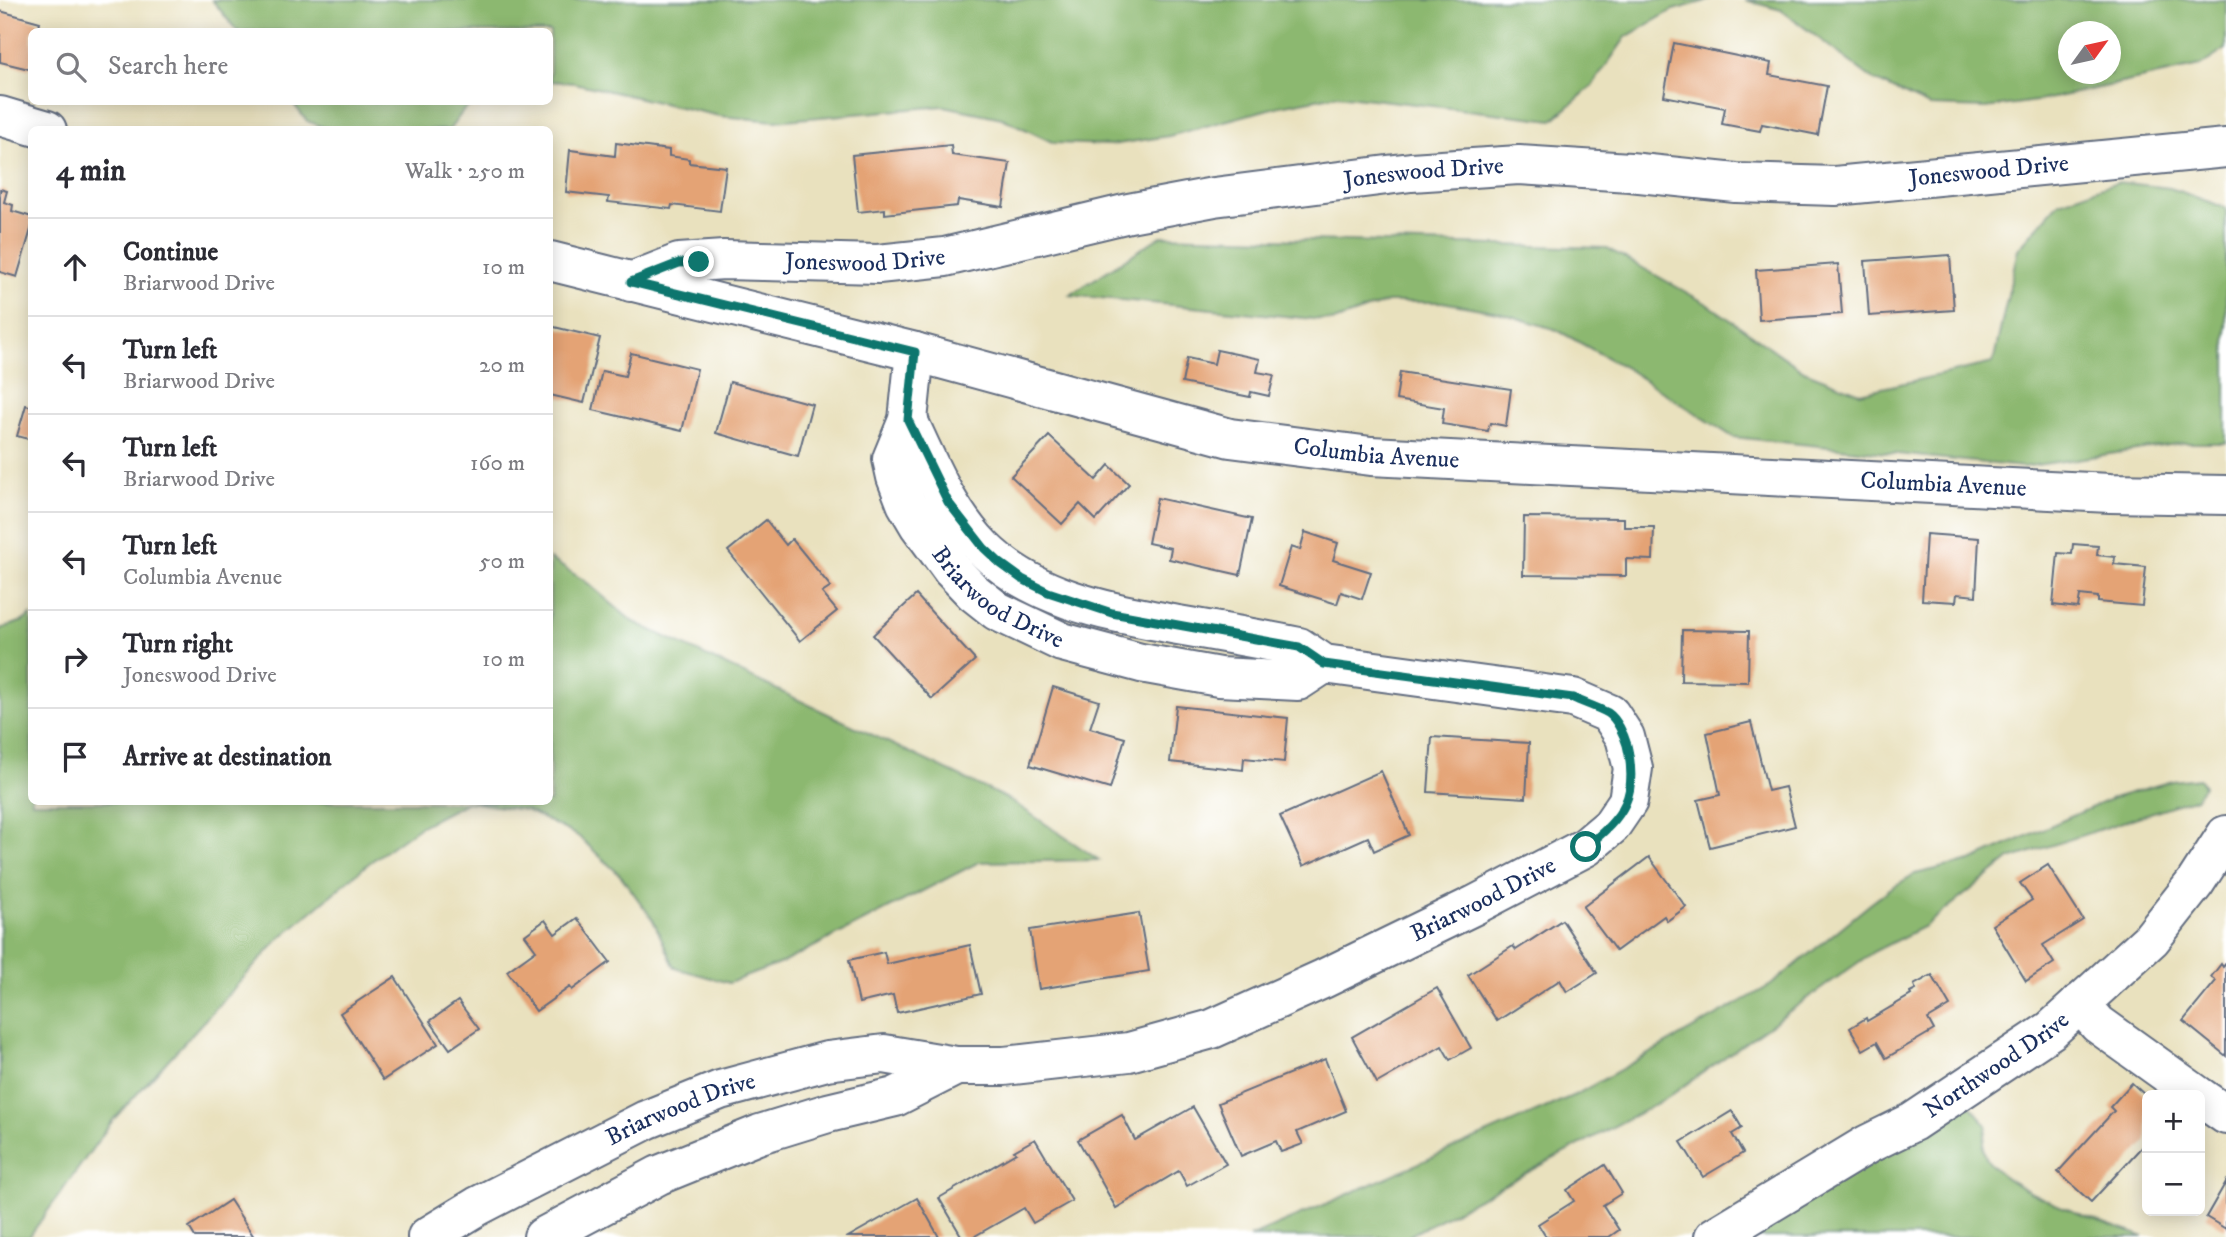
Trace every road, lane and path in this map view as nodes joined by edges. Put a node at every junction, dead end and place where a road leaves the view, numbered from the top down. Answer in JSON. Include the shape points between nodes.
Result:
{"nodes":[{"id":1,"x":0,"y":116,"type":"edge"},
{"id":2,"x":34,"y":126,"type":"edge"},
{"id":3,"x":2226,"y":148,"type":"edge"},
{"id":4,"x":553,"y":262,"type":"edge"},
{"id":5,"x":631,"y":282,"type":"junction"},
{"id":6,"x":915,"y":352,"type":"junction"},
{"id":7,"x":2226,"y":495,"type":"edge"},
{"id":8,"x":2226,"y":835,"type":"edge"},
{"id":9,"x":2080,"y":1003,"type":"junction"},
{"id":10,"x":956,"y":1066,"type":"junction"},
{"id":11,"x":2190,"y":1090,"type":"edge"},
{"id":12,"x":2205,"y":1101,"type":"edge"},
{"id":13,"x":2226,"y":1115,"type":"edge"},
{"id":14,"x":427,"y":1237,"type":"edge"},
{"id":15,"x":543,"y":1237,"type":"edge"},
{"id":16,"x":1714,"y":1237,"type":"edge"}],
"edges":[{"from":1,"to":2,"type":"street"},
{"from":3,"to":5,"type":"street","name":"Joneswood Drive","via":[[1835,186],[1736,183],[1519,165],[1411,172],[1214,197],[945,257],[878,264],[679,263]]},
{"from":4,"to":5,"type":"street","name":"Columbia Avenue"},
{"from":5,"to":6,"type":"street","name":"Columbia Avenue"},
{"from":6,"to":7,"type":"street","name":"Columbia Avenue","via":[[1230,438],[1371,456]]},
{"from":6,"to":10,"type":"street","name":"Briarwood Drive","via":[[908,420],[948,502],[984,548],[1022,579],[1112,613],[1299,647],[1324,664],[1573,698],[1610,714],[1625,737],[1633,768],[1628,801],[1611,826],[1586,847],[1323,979],[1212,1029],[1129,1052],[1004,1066]]},
{"from":8,"to":9,"type":"street","name":"Northwood Drive","via":[[2151,939]]},
{"from":9,"to":11,"type":"street","via":[[2098,1024]]},
{"from":9,"to":16,"type":"street","name":"Northwood Drive","via":[[2051,1030],[1913,1122],[1868,1143]]},
{"from":10,"to":14,"type":"street","name":"Briarwood Drive","via":[[884,1054],[827,1061],[720,1090],[646,1120]]},
{"from":10,"to":15,"type":"street","name":"Briarwood Drive","via":[[895,1097],[760,1134],[659,1175]]},
{"from":12,"to":13,"type":"street"}]}
